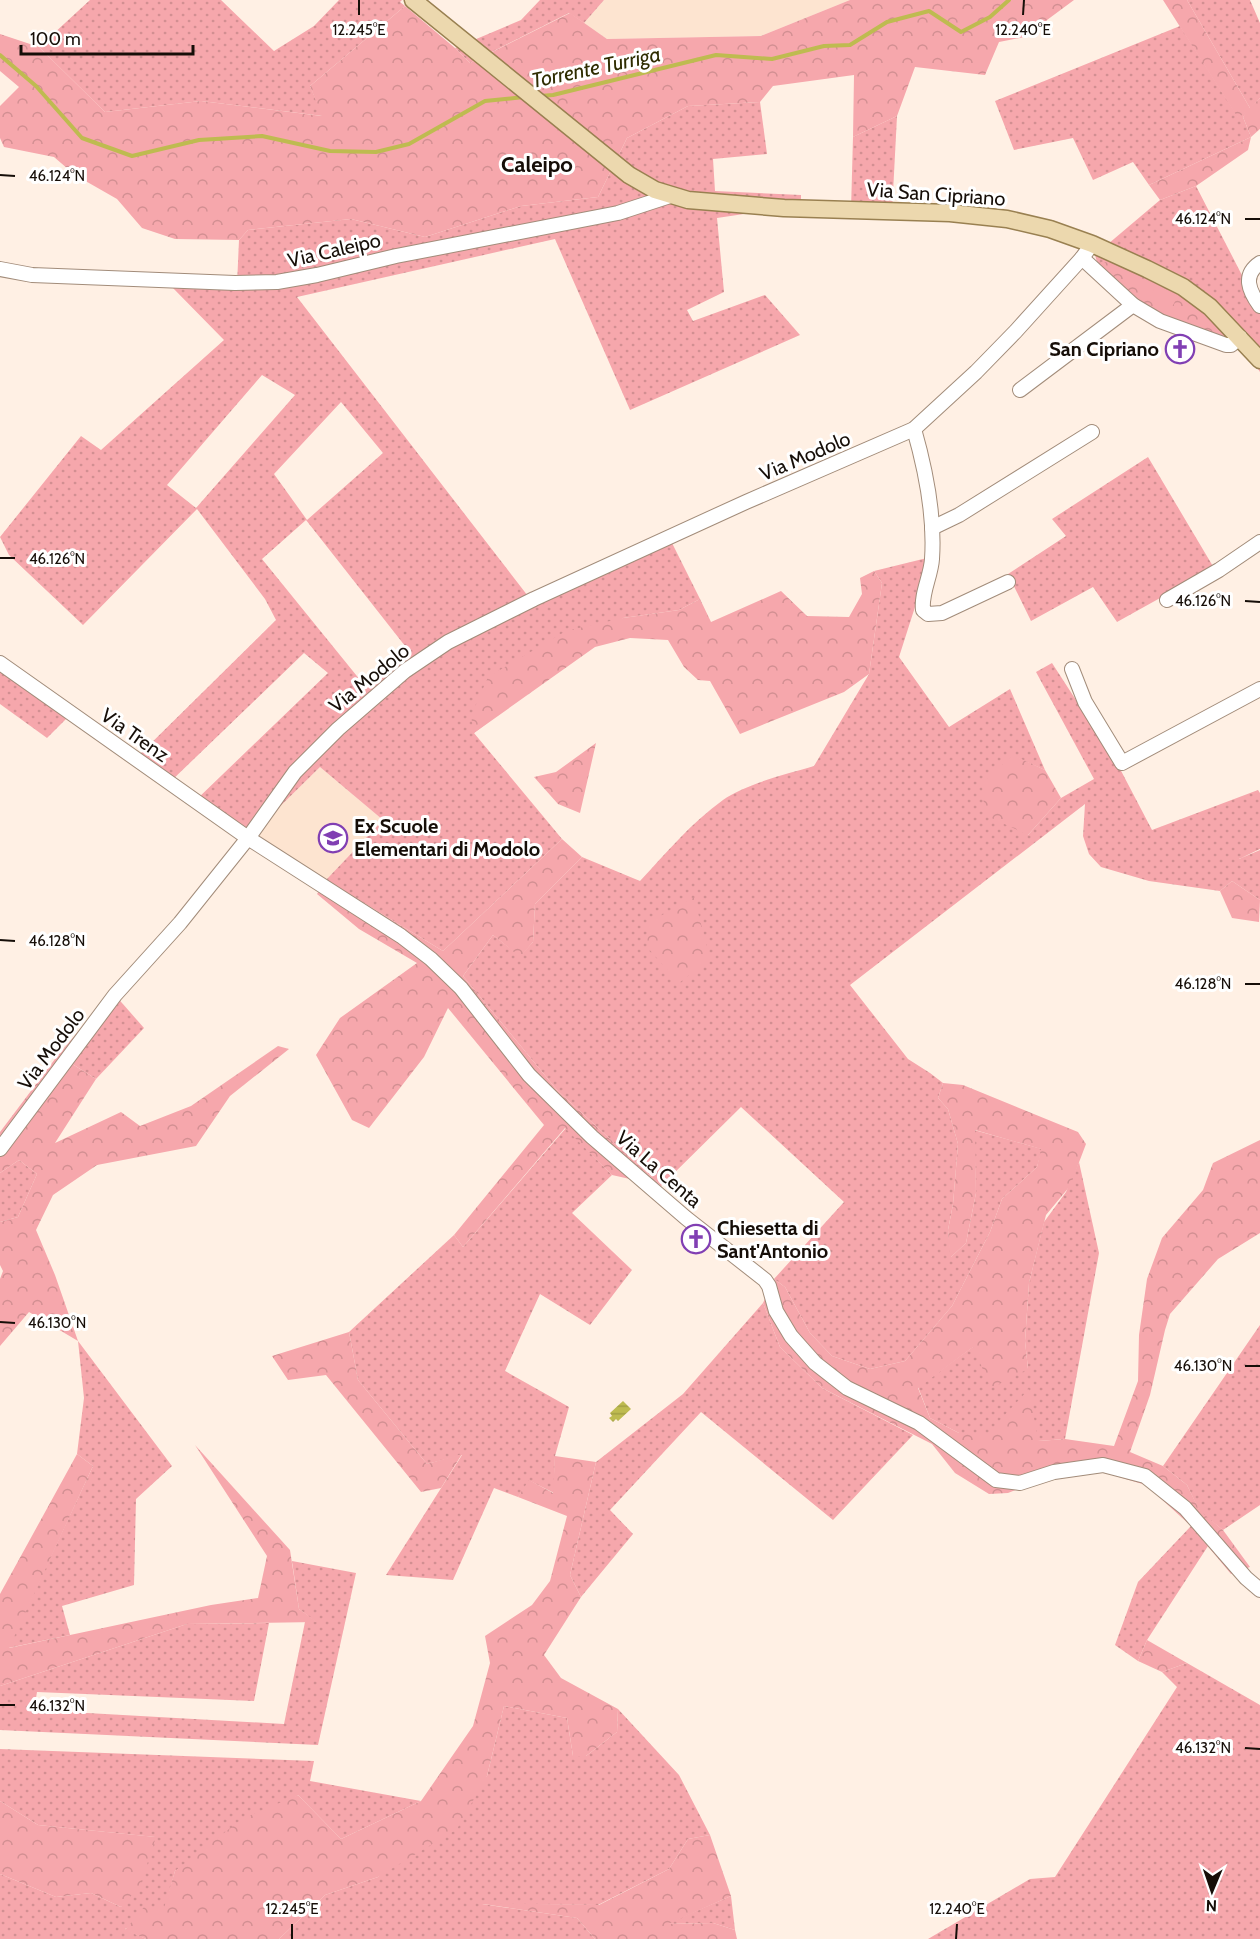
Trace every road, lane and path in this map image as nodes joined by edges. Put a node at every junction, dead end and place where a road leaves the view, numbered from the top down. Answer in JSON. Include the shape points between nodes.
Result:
{"nodes":[{"id":1,"x":413,"y":0,"type":"edge"},
{"id":2,"x":670,"y":196,"type":"junction"},
{"id":3,"x":1087,"y":251,"type":"junction"},
{"id":4,"x":1260,"y":263,"type":"edge"},
{"id":5,"x":0,"y":269,"type":"edge"},
{"id":6,"x":1133,"y":305,"type":"junction"},
{"id":7,"x":1260,"y":306,"type":"edge"},
{"id":8,"x":1240,"y":337,"type":"junction"},
{"id":9,"x":1260,"y":360,"type":"edge"},
{"id":10,"x":1020,"y":390,"type":"dead end"},
{"id":11,"x":914,"y":429,"type":"junction"},
{"id":12,"x":1092,"y":432,"type":"dead end"},
{"id":13,"x":932,"y":528,"type":"junction"},
{"id":14,"x":1260,"y":542,"type":"edge"},
{"id":15,"x":1008,"y":582,"type":"dead end"},
{"id":16,"x":1167,"y":600,"type":"dead end"},
{"id":17,"x":0,"y":663,"type":"edge"},
{"id":18,"x":1071,"y":669,"type":"dead end"},
{"id":19,"x":1260,"y":689,"type":"edge"},
{"id":20,"x":248,"y":838,"type":"junction"},
{"id":21,"x":0,"y":1149,"type":"edge"},
{"id":22,"x":1260,"y":1590,"type":"edge"}],
"edges":[{"from":1,"to":2,"type":"main road","name":"Via San Cipriano","via":[[629,175]]},
{"from":2,"to":3,"type":"main road","name":"Via San Cipriano","via":[[765,206],[988,216],[1050,229]]},
{"from":2,"to":5,"type":"street","name":"Via Caleipo","via":[[618,213],[277,282],[32,275]]},
{"from":3,"to":6,"type":"street","name":"Via San Cipriano"},
{"from":3,"to":8,"type":"main road","name":"Via San Cipriano","via":[[1148,269],[1183,287]]},
{"from":3,"to":11,"type":"street","name":"Via Modolo","via":[[984,364]]},
{"from":4,"to":7,"type":"street","via":[[1248,280]]},
{"from":6,"to":8,"type":"street","name":"Via San Cipriano","via":[[1160,321],[1226,345]]},
{"from":6,"to":10,"type":"street"},
{"from":8,"to":9,"type":"main road","name":"Via San Cipriano"},
{"from":11,"to":13,"type":"street","via":[[922,456]]},
{"from":11,"to":20,"type":"street","name":"Via Modolo","via":[[608,565],[448,642],[405,671],[338,729],[295,772]]},
{"from":12,"to":13,"type":"street"},
{"from":13,"to":15,"type":"street","via":[[925,612],[942,613]]},
{"from":14,"to":16,"type":"street"},
{"from":17,"to":20,"type":"street","name":"Via Trenz"},
{"from":18,"to":19,"type":"street","via":[[1085,702],[1122,763]]},
{"from":20,"to":21,"type":"street","name":"Via Modolo","via":[[116,995]]},
{"from":20,"to":22,"type":"street","name":"Via La Centa","via":[[431,959],[461,988],[529,1075],[592,1137],[765,1280],[776,1311],[791,1336],[815,1363],[847,1388],[919,1423],[996,1480],[1020,1484],[1054,1472],[1103,1465],[1145,1476],[1185,1508]]}]}
